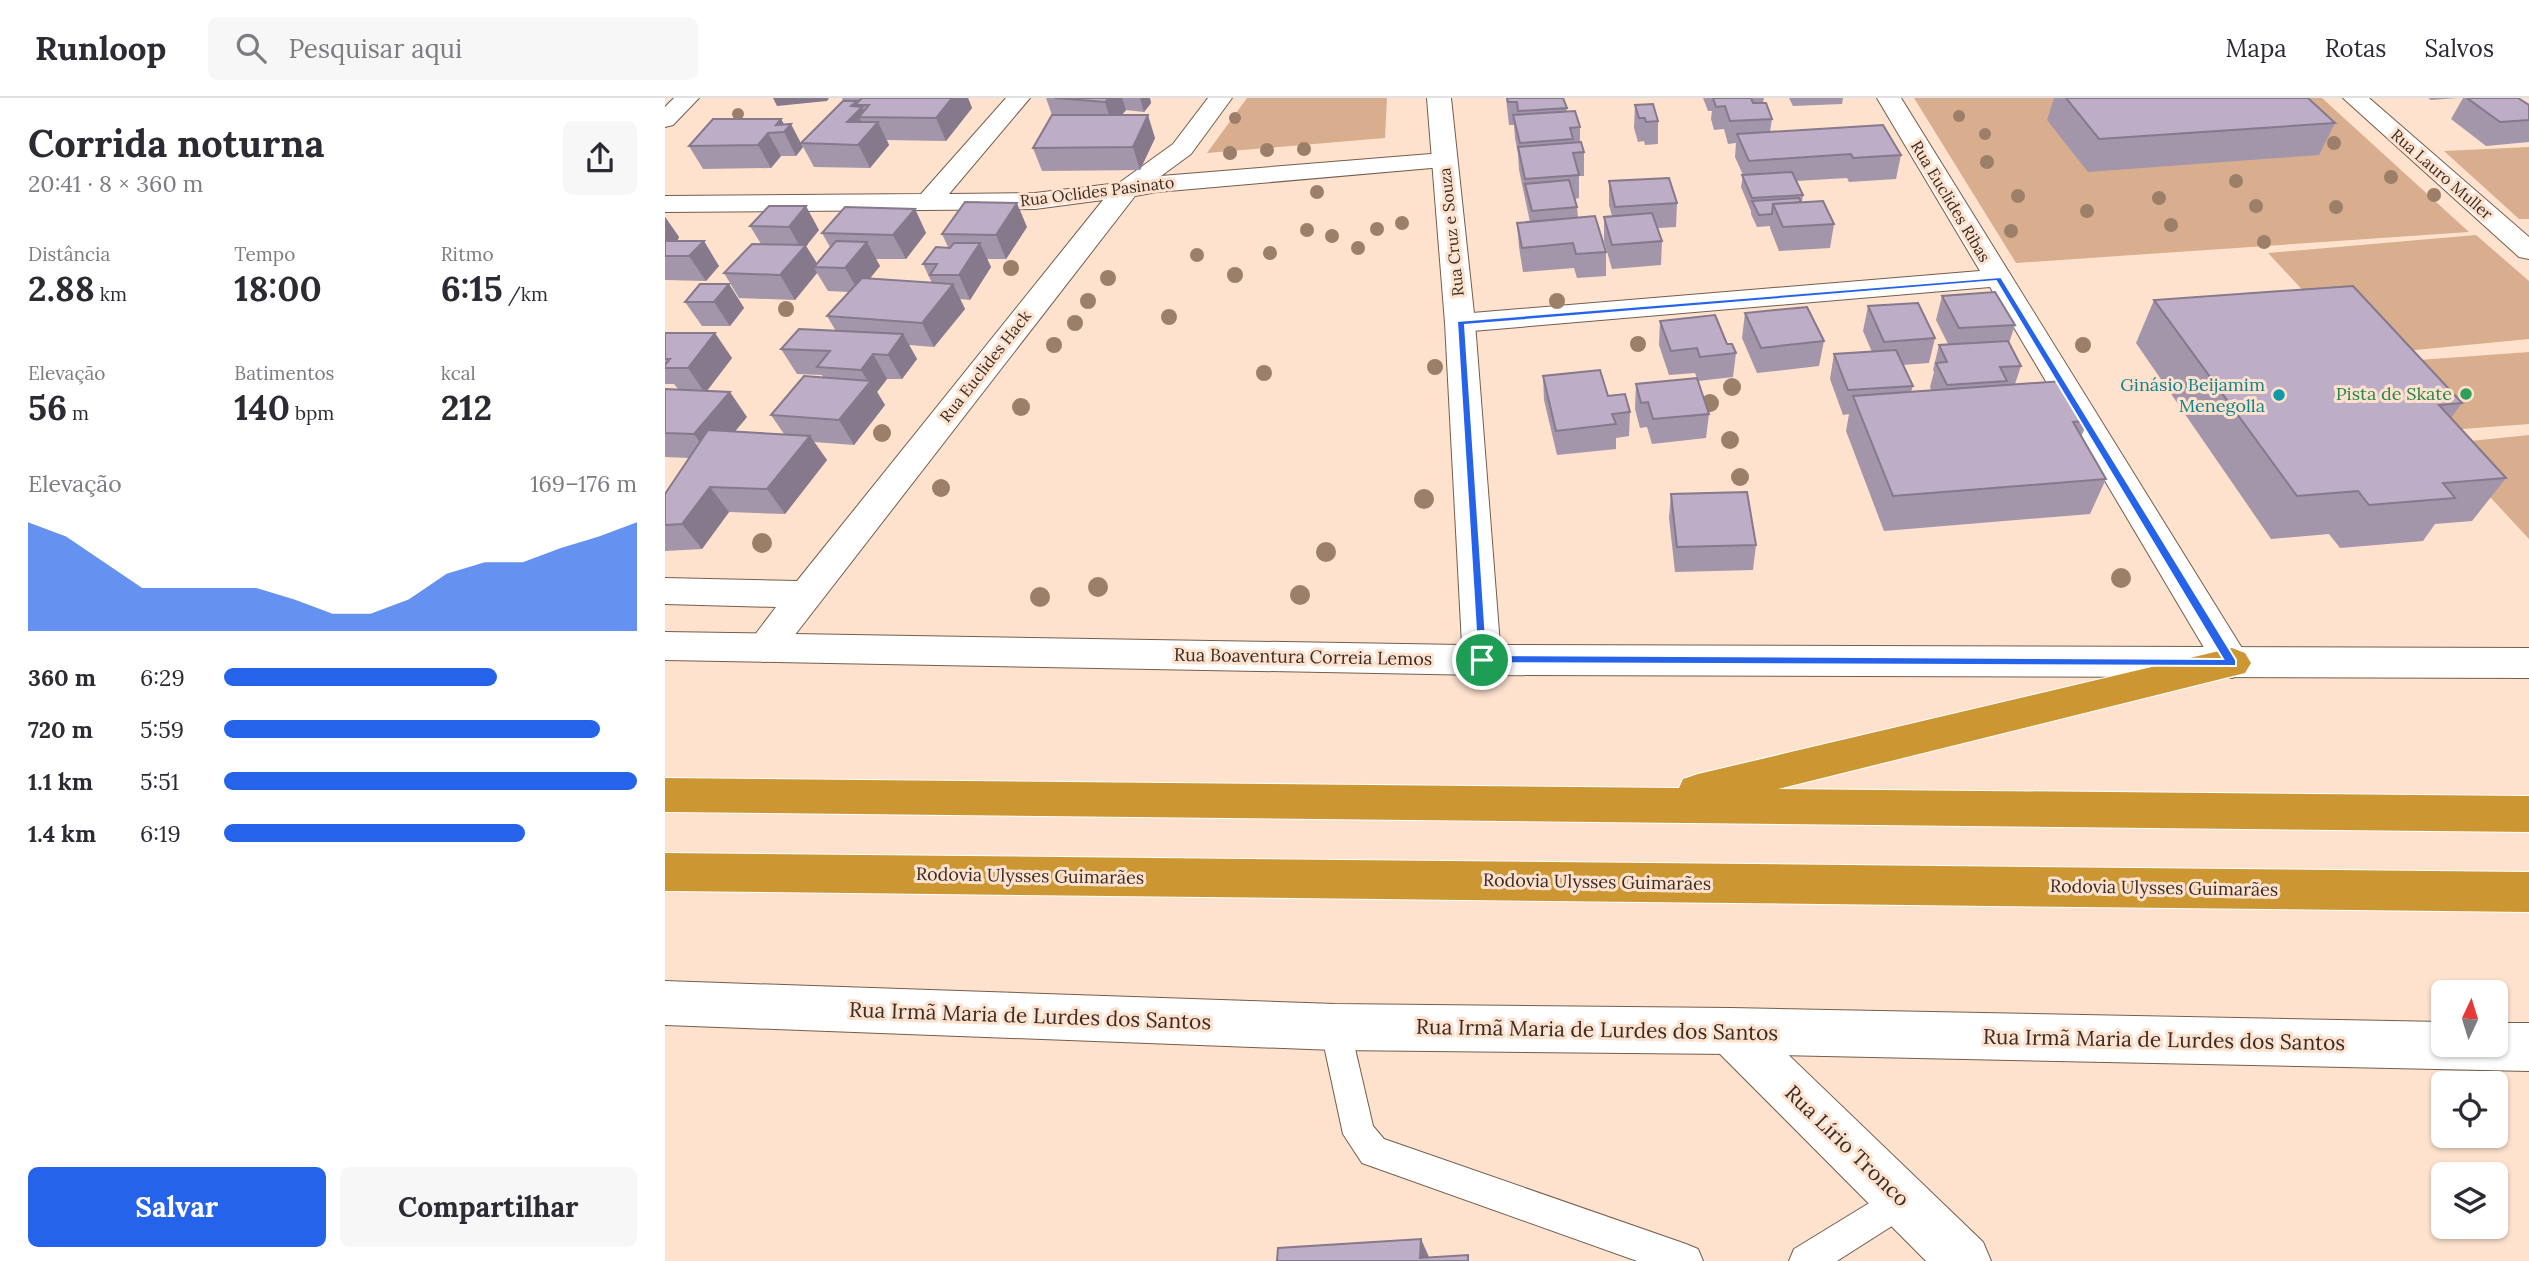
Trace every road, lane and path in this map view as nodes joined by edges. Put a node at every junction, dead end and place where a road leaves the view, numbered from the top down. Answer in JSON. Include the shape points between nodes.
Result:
{"nodes":[{"id":1,"x":687,"y":98,"type":"edge"},
{"id":2,"x":1018,"y":98,"type":"edge"},
{"id":3,"x":1220,"y":98,"type":"edge"},
{"id":4,"x":1439,"y":98,"type":"edge"},
{"id":5,"x":1889,"y":98,"type":"edge"},
{"id":6,"x":2355,"y":98,"type":"edge"},
{"id":7,"x":665,"y":120,"type":"edge"},
{"id":8,"x":1443,"y":160,"type":"junction"},
{"id":9,"x":1126,"y":190,"type":"junction"},
{"id":10,"x":930,"y":200,"type":"junction"},
{"id":11,"x":665,"y":204,"type":"edge"},
{"id":12,"x":2525,"y":244,"type":"edge"},
{"id":13,"x":1998,"y":278,"type":"junction"},
{"id":14,"x":1460,"y":323,"type":"junction"},
{"id":15,"x":665,"y":592,"type":"edge"},
{"id":16,"x":807,"y":594,"type":"junction"},
{"id":17,"x":665,"y":646,"type":"edge"},
{"id":18,"x":764,"y":648,"type":"junction"},
{"id":19,"x":1482,"y":660,"type":"junction"},
{"id":20,"x":2232,"y":663,"type":"junction"},
{"id":21,"x":2529,"y":663,"type":"edge"},
{"id":22,"x":665,"y":795,"type":"edge"},
{"id":23,"x":1641,"y":804,"type":"junction"},
{"id":24,"x":2529,"y":814,"type":"edge"},
{"id":25,"x":665,"y":872,"type":"edge"},
{"id":26,"x":2529,"y":892,"type":"edge"},
{"id":27,"x":665,"y":1003,"type":"edge"},
{"id":28,"x":1335,"y":1027,"type":"junction"},
{"id":29,"x":1730,"y":1031,"type":"junction"},
{"id":30,"x":2527,"y":1048,"type":"edge"},
{"id":31,"x":1902,"y":1200,"type":"junction"},
{"id":32,"x":1686,"y":1261,"type":"edge"},
{"id":33,"x":1806,"y":1261,"type":"edge"},
{"id":34,"x":1964,"y":1261,"type":"edge"}],
"edges":[{"from":1,"to":7,"type":"street"},
{"from":2,"to":10,"type":"street"},
{"from":3,"to":9,"type":"street","name":"Rua Euclides Hack","via":[[1182,149]]},
{"from":4,"to":8,"type":"street","name":"Rua Cruz e Souza"},
{"from":5,"to":13,"type":"street","name":"Rua Euclides Ribas"},
{"from":6,"to":12,"type":"street","name":"Rua Lauro Muller"},
{"from":8,"to":9,"type":"street","name":"Rua Oclides Pasinato"},
{"from":8,"to":14,"type":"street","name":"Rua Cruz e Souza"},
{"from":9,"to":10,"type":"street","name":"Rua Oclides Pasinato","via":[[1035,201]]},
{"from":9,"to":16,"type":"street","name":"Rua Euclides Hack"},
{"from":10,"to":11,"type":"street","name":"Rua Oclides Pasinato"},
{"from":13,"to":14,"type":"street"},
{"from":13,"to":20,"type":"street","name":"Rua Euclides Ribas"},
{"from":14,"to":19,"type":"street","name":"Rua Cruz e Souza"},
{"from":15,"to":16,"type":"street"},
{"from":16,"to":18,"type":"street","name":"Rua Euclides Hack"},
{"from":17,"to":18,"type":"street","name":"Rua Boaventura Correia Lemos"},
{"from":18,"to":19,"type":"street","name":"Rua Boaventura Correia Lemos"},
{"from":19,"to":20,"type":"street","name":"Rua Boaventura Correia Lemos"},
{"from":20,"to":21,"type":"street","name":"Rua Boaventura Correia Lemos"},
{"from":20,"to":23,"type":"highway"},
{"from":22,"to":23,"type":"highway"},
{"from":23,"to":24,"type":"highway"},
{"from":25,"to":26,"type":"highway","name":"Rodovia Ulysses Guimarães"},
{"from":27,"to":28,"type":"street","name":"Rua Irmã Maria de Lurdes dos Santos"},
{"from":28,"to":29,"type":"street","name":"Rua Irmã Maria de Lurdes dos Santos"},
{"from":28,"to":32,"type":"lane","via":[[1359,1135],[1373,1152]]},
{"from":29,"to":30,"type":"street","name":"Rua Irmã Maria de Lurdes dos Santos"},
{"from":29,"to":31,"type":"street","name":"Rua Lírio Tronco"},
{"from":31,"to":33,"type":"lane"},
{"from":31,"to":34,"type":"street","name":"Rua Lírio Tronco"}]}
